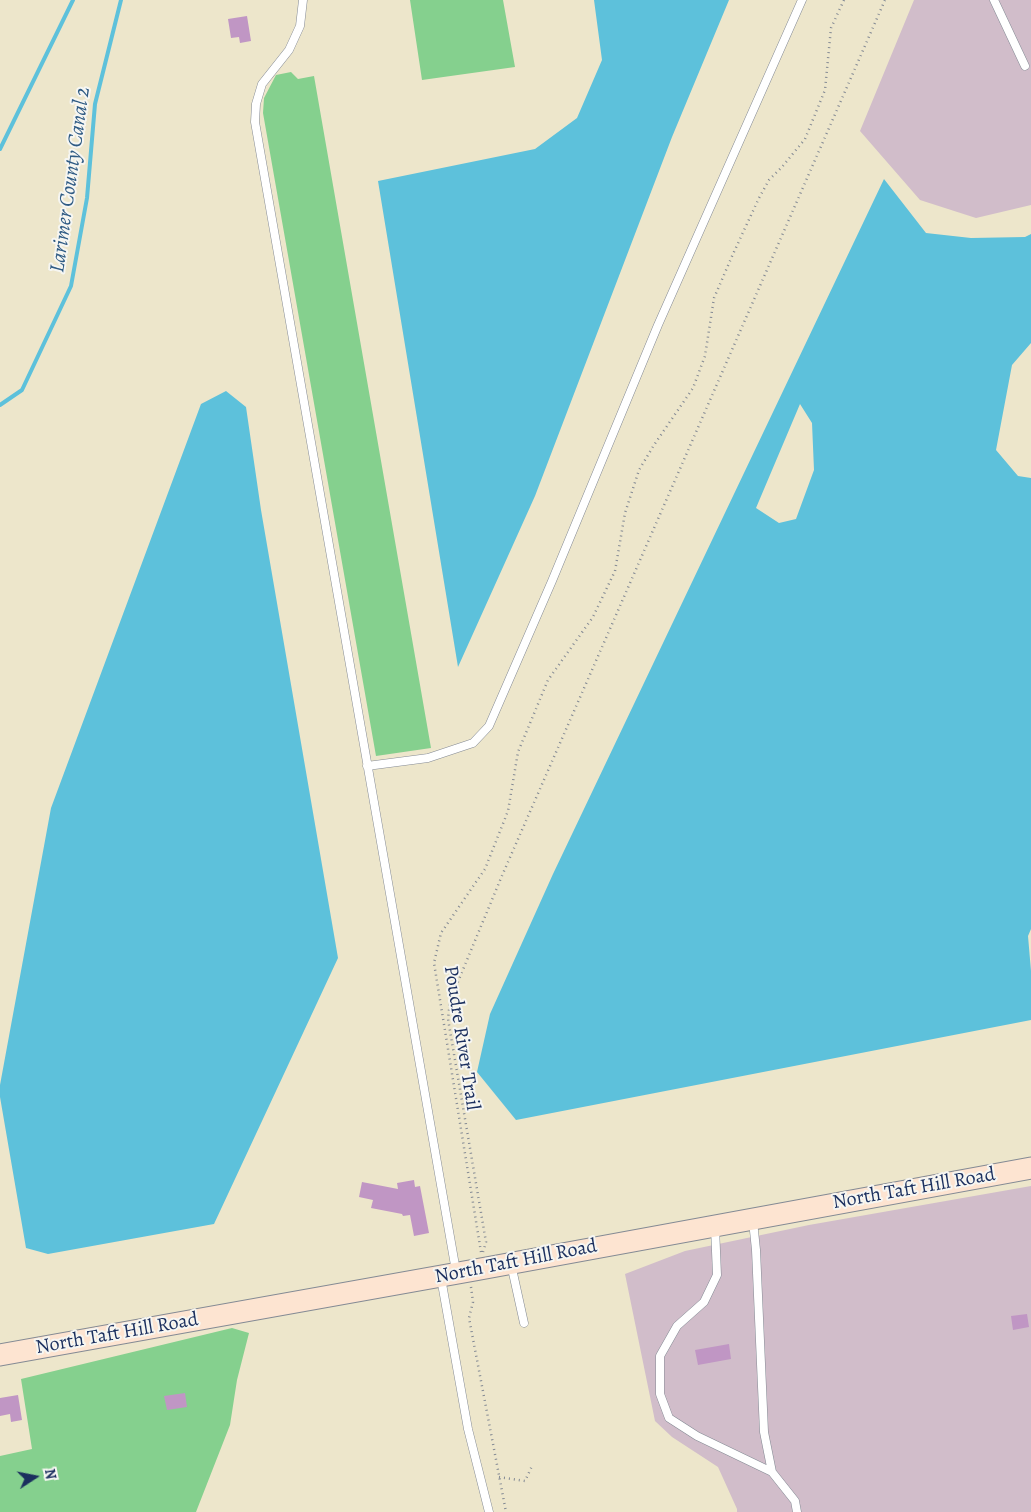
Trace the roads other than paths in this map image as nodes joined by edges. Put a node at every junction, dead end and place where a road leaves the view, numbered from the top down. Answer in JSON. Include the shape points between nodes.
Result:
{"nodes":[{"id":1,"x":303,"y":0,"type":"edge"},
{"id":2,"x":802,"y":0,"type":"edge"},
{"id":3,"x":994,"y":0,"type":"edge"},
{"id":4,"x":1025,"y":66,"type":"dead end"},
{"id":5,"x":367,"y":766,"type":"junction"},
{"id":6,"x":1031,"y":1168,"type":"edge"},
{"id":7,"x":753,"y":1219,"type":"junction"},
{"id":8,"x":715,"y":1225,"type":"junction"},
{"id":9,"x":511,"y":1264,"type":"junction"},
{"id":10,"x":463,"y":1268,"type":"junction"},
{"id":11,"x":524,"y":1323,"type":"dead end"},
{"id":12,"x":0,"y":1355,"type":"edge"},
{"id":13,"x":772,"y":1472,"type":"junction"},
{"id":14,"x":489,"y":1512,"type":"edge"},
{"id":15,"x":797,"y":1512,"type":"edge"}],
"edges":[{"from":1,"to":5,"type":"lane","via":[[300,26],[289,50],[262,84],[255,122]]},
{"from":2,"to":5,"type":"lane","via":[[658,325],[489,726],[473,743],[428,758]]},
{"from":3,"to":4,"type":"lane"},
{"from":5,"to":10,"type":"lane"},
{"from":6,"to":7,"type":"main road","name":"North Taft Hill Road"},
{"from":7,"to":8,"type":"main road","name":"North Taft Hill Road"},
{"from":7,"to":13,"type":"lane","via":[[764,1432]]},
{"from":8,"to":9,"type":"main road","name":"North Taft Hill Road"},
{"from":8,"to":13,"type":"lane","via":[[717,1275],[704,1302],[677,1326],[660,1356],[660,1394],[669,1418],[697,1436]]},
{"from":9,"to":10,"type":"main road","name":"North Taft Hill Road"},
{"from":9,"to":11,"type":"lane"},
{"from":10,"to":12,"type":"main road","name":"North Taft Hill Road"},
{"from":10,"to":14,"type":"lane","via":[[468,1429]]},
{"from":13,"to":15,"type":"lane","via":[[795,1501]]}]}
